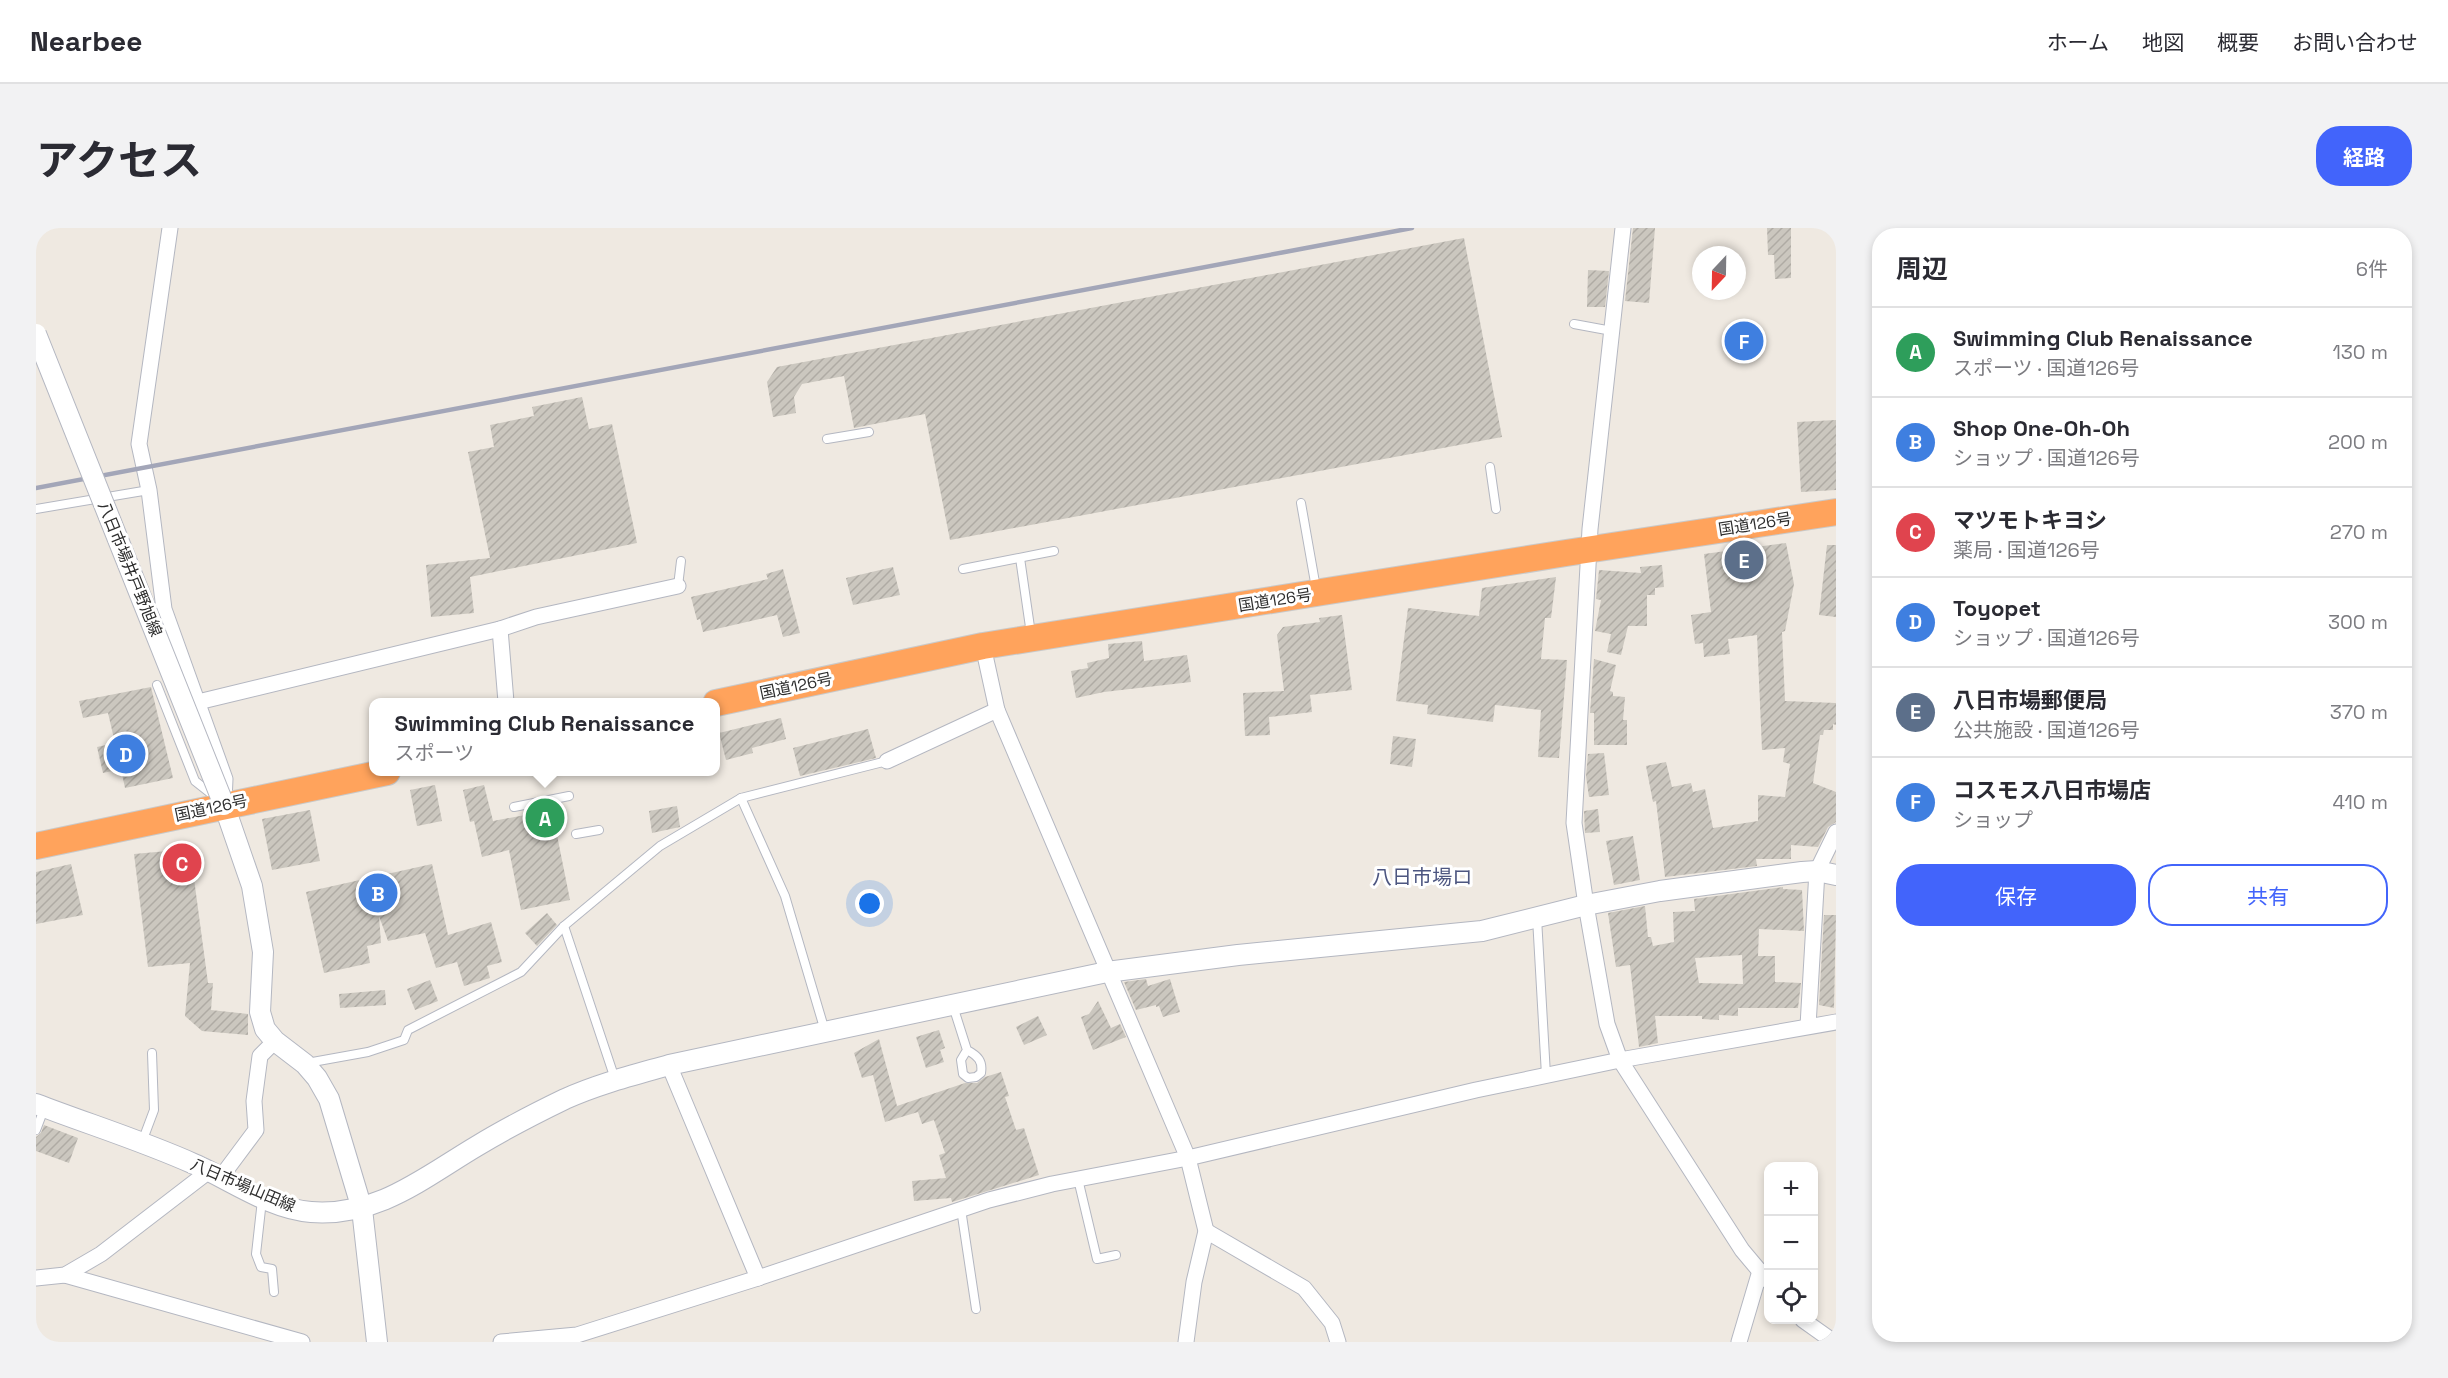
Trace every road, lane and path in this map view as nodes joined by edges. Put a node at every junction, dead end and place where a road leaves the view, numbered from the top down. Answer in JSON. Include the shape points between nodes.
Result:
{"nodes":[{"id":1,"x":170,"y":228,"type":"edge"},
{"id":2,"x":1623,"y":228,"type":"edge"},
{"id":3,"x":1574,"y":324,"type":"dead end"},
{"id":4,"x":1612,"y":331,"type":"junction"},
{"id":5,"x":36,"y":334,"type":"edge"},
{"id":6,"x":869,"y":432,"type":"dead end"},
{"id":7,"x":827,"y":439,"type":"dead end"},
{"id":8,"x":1490,"y":467,"type":"dead end"},
{"id":9,"x":148,"y":490,"type":"junction"},
{"id":10,"x":1301,"y":503,"type":"dead end"},
{"id":11,"x":1496,"y":509,"type":"dead end"},
{"id":12,"x":36,"y":510,"type":"edge"},
{"id":13,"x":1836,"y":512,"type":"edge"},
{"id":14,"x":1589,"y":549,"type":"junction"},
{"id":15,"x":1054,"y":551,"type":"dead end"},
{"id":16,"x":1020,"y":558,"type":"junction"},
{"id":17,"x":681,"y":561,"type":"dead end"},
{"id":18,"x":963,"y":569,"type":"dead end"},
{"id":19,"x":678,"y":586,"type":"joint"},
{"id":20,"x":1317,"y":593,"type":"junction"},
{"id":21,"x":500,"y":629,"type":"junction"},
{"id":22,"x":1032,"y":639,"type":"junction"},
{"id":23,"x":983,"y":646,"type":"junction"},
{"id":24,"x":157,"y":685,"type":"dead end"},
{"id":25,"x":506,"y":698,"type":"edge"},
{"id":26,"x":198,"y":702,"type":"junction"},
{"id":27,"x":720,"y":702,"type":"edge"},
{"id":28,"x":997,"y":710,"type":"junction"},
{"id":29,"x":887,"y":761,"type":"joint"},
{"id":30,"x":369,"y":775,"type":"edge"},
{"id":31,"x":569,"y":796,"type":"dead end"},
{"id":32,"x":741,"y":798,"type":"junction"},
{"id":33,"x":224,"y":805,"type":"junction"},
{"id":34,"x":514,"y":807,"type":"dead end"},
{"id":35,"x":599,"y":830,"type":"dead end"},
{"id":36,"x":1836,"y":832,"type":"edge"},
{"id":37,"x":576,"y":834,"type":"dead end"},
{"id":38,"x":36,"y":846,"type":"edge"},
{"id":39,"x":1826,"y":873,"type":"edge"},
{"id":40,"x":1586,"y":905,"type":"junction"},
{"id":41,"x":1536,"y":917,"type":"junction"},
{"id":42,"x":564,"y":926,"type":"junction"},
{"id":43,"x":1107,"y":972,"type":"junction"},
{"id":44,"x":952,"y":1004,"type":"junction"},
{"id":45,"x":1836,"y":1023,"type":"edge"},
{"id":46,"x":1808,"y":1026,"type":"junction"},
{"id":47,"x":825,"y":1030,"type":"junction"},
{"id":48,"x":275,"y":1041,"type":"junction"},
{"id":49,"x":967,"y":1050,"type":"dead end"},
{"id":50,"x":152,"y":1053,"type":"dead end"},
{"id":51,"x":1620,"y":1060,"type":"junction"},
{"id":52,"x":305,"y":1064,"type":"junction"},
{"id":53,"x":669,"y":1065,"type":"junction"},
{"id":54,"x":1546,"y":1076,"type":"junction"},
{"id":55,"x":616,"y":1080,"type":"junction"},
{"id":56,"x":40,"y":1106,"type":"edge"},
{"id":57,"x":36,"y":1130,"type":"edge"},
{"id":58,"x":141,"y":1144,"type":"junction"},
{"id":59,"x":1188,"y":1158,"type":"junction"},
{"id":60,"x":215,"y":1174,"type":"junction"},
{"id":61,"x":1078,"y":1179,"type":"junction"},
{"id":62,"x":263,"y":1197,"type":"junction"},
{"id":63,"x":362,"y":1209,"type":"junction"},
{"id":64,"x":961,"y":1209,"type":"junction"},
{"id":65,"x":1206,"y":1231,"type":"junction"},
{"id":66,"x":1116,"y":1255,"type":"dead end"},
{"id":67,"x":65,"y":1275,"type":"junction"},
{"id":68,"x":1764,"y":1276,"type":"edge"},
{"id":69,"x":36,"y":1278,"type":"edge"},
{"id":70,"x":758,"y":1278,"type":"junction"},
{"id":71,"x":274,"y":1292,"type":"dead end"},
{"id":72,"x":976,"y":1309,"type":"dead end"},
{"id":73,"x":1809,"y":1324,"type":"edge"},
{"id":74,"x":302,"y":1342,"type":"edge"},
{"id":75,"x":377,"y":1342,"type":"edge"},
{"id":76,"x":501,"y":1342,"type":"edge"},
{"id":77,"x":1186,"y":1342,"type":"edge"},
{"id":78,"x":1338,"y":1342,"type":"edge"},
{"id":79,"x":1738,"y":1342,"type":"edge"},
{"id":80,"x":1834,"y":1342,"type":"edge"}],
"edges":[{"from":1,"to":9,"type":"street","via":[[139,444]]},
{"from":2,"to":4,"type":"street"},
{"from":3,"to":4,"type":"lane"},
{"from":4,"to":14,"type":"street"},
{"from":5,"to":33,"type":"street","name":"八日市場井戸野旭線","bridge":true},
{"from":6,"to":7,"type":"lane"},
{"from":8,"to":11,"type":"lane"},
{"from":9,"to":12,"type":"lane"},
{"from":9,"to":26,"type":"street","via":[[164,609]]},
{"from":10,"to":20,"type":"lane"},
{"from":13,"to":14,"type":"highway","name":"国道126号"},
{"from":14,"to":20,"type":"highway","name":"国道126号"},
{"from":14,"to":40,"type":"street","via":[[1574,823]]},
{"from":15,"to":16,"type":"lane"},
{"from":16,"to":18,"type":"lane"},
{"from":16,"to":22,"type":"lane"},
{"from":17,"to":19,"type":"lane"},
{"from":19,"to":21,"type":"street","via":[[536,617]]},
{"from":20,"to":22,"type":"highway","name":"国道126号"},
{"from":21,"to":25,"type":"street"},
{"from":21,"to":26,"type":"street"},
{"from":22,"to":23,"type":"highway","name":"国道126号"},
{"from":23,"to":27,"type":"highway","name":"国道126号"},
{"from":23,"to":28,"type":"street"},
{"from":24,"to":33,"type":"lane","via":[[195,781]]},
{"from":26,"to":33,"type":"street","via":[[225,779]]},
{"from":28,"to":29,"type":"street"},
{"from":28,"to":43,"type":"street"},
{"from":29,"to":32,"type":"lane"},
{"from":30,"to":33,"type":"highway","name":"国道126号"},
{"from":31,"to":34,"type":"lane"},
{"from":32,"to":42,"type":"lane","via":[[660,846]]},
{"from":32,"to":47,"type":"lane","via":[[785,896]]},
{"from":33,"to":38,"type":"highway","name":"国道126号"},
{"from":33,"to":48,"type":"street","name":"八日市場井戸野旭線","via":[[252,886],[263,952],[260,1012],[265,1029]]},
{"from":35,"to":37,"type":"lane"},
{"from":36,"to":39,"type":"street"},
{"from":39,"to":40,"type":"street","name":"八日市場山田線","via":[[1660,891]]},
{"from":39,"to":46,"type":"street"},
{"from":40,"to":41,"type":"street","name":"八日市場山田線"},
{"from":40,"to":51,"type":"street","via":[[1607,1024]]},
{"from":41,"to":43,"type":"street","name":"八日市場山田線","via":[[1482,931]]},
{"from":41,"to":54,"type":"lane"},
{"from":42,"to":52,"type":"lane","via":[[521,972],[408,1030],[404,1040],[368,1052]]},
{"from":42,"to":55,"type":"lane"},
{"from":43,"to":44,"type":"street","name":"八日市場山田線"},
{"from":43,"to":59,"type":"street"},
{"from":44,"to":47,"type":"street","name":"八日市場山田線"},
{"from":44,"to":49,"type":"lane"},
{"from":45,"to":46,"type":"street"},
{"from":46,"to":51,"type":"street"},
{"from":47,"to":53,"type":"street","name":"八日市場山田線"},
{"from":48,"to":52,"type":"street"},
{"from":48,"to":60,"type":"street","via":[[260,1056],[256,1130]]},
{"from":50,"to":58,"type":"lane","via":[[154,1110]]},
{"from":51,"to":54,"type":"street"},
{"from":51,"to":68,"type":"street","via":[[1742,1250]]},
{"from":52,"to":63,"type":"street","via":[[328,1099]]},
{"from":53,"to":55,"type":"street","name":"八日市場山田線"},
{"from":53,"to":70,"type":"street"},
{"from":54,"to":59,"type":"street"},
{"from":55,"to":63,"type":"street","name":"八日市場山田線","via":[[567,1098],[480,1144],[399,1194]]},
{"from":56,"to":57,"type":"lane"},
{"from":56,"to":58,"type":"street","name":"八日市場山田線"},
{"from":58,"to":60,"type":"street","name":"八日市場山田線"},
{"from":59,"to":61,"type":"street"},
{"from":59,"to":65,"type":"street"},
{"from":60,"to":62,"type":"street","name":"八日市場山田線"},
{"from":60,"to":67,"type":"street","via":[[102,1254]]},
{"from":61,"to":64,"type":"street"},
{"from":61,"to":66,"type":"lane","via":[[1097,1259]]},
{"from":62,"to":63,"type":"street","name":"八日市場山田線","via":[[310,1212]]},
{"from":62,"to":71,"type":"lane","via":[[255,1254],[261,1268],[272,1269]]},
{"from":63,"to":75,"type":"street"},
{"from":64,"to":70,"type":"street"},
{"from":64,"to":72,"type":"lane"},
{"from":65,"to":77,"type":"street"},
{"from":65,"to":78,"type":"street","via":[[1304,1288],[1332,1323]]},
{"from":67,"to":69,"type":"street"},
{"from":67,"to":74,"type":"street"},
{"from":68,"to":79,"type":"street"},
{"from":70,"to":76,"type":"street","via":[[577,1335]]},
{"from":73,"to":80,"type":"street"}]}
